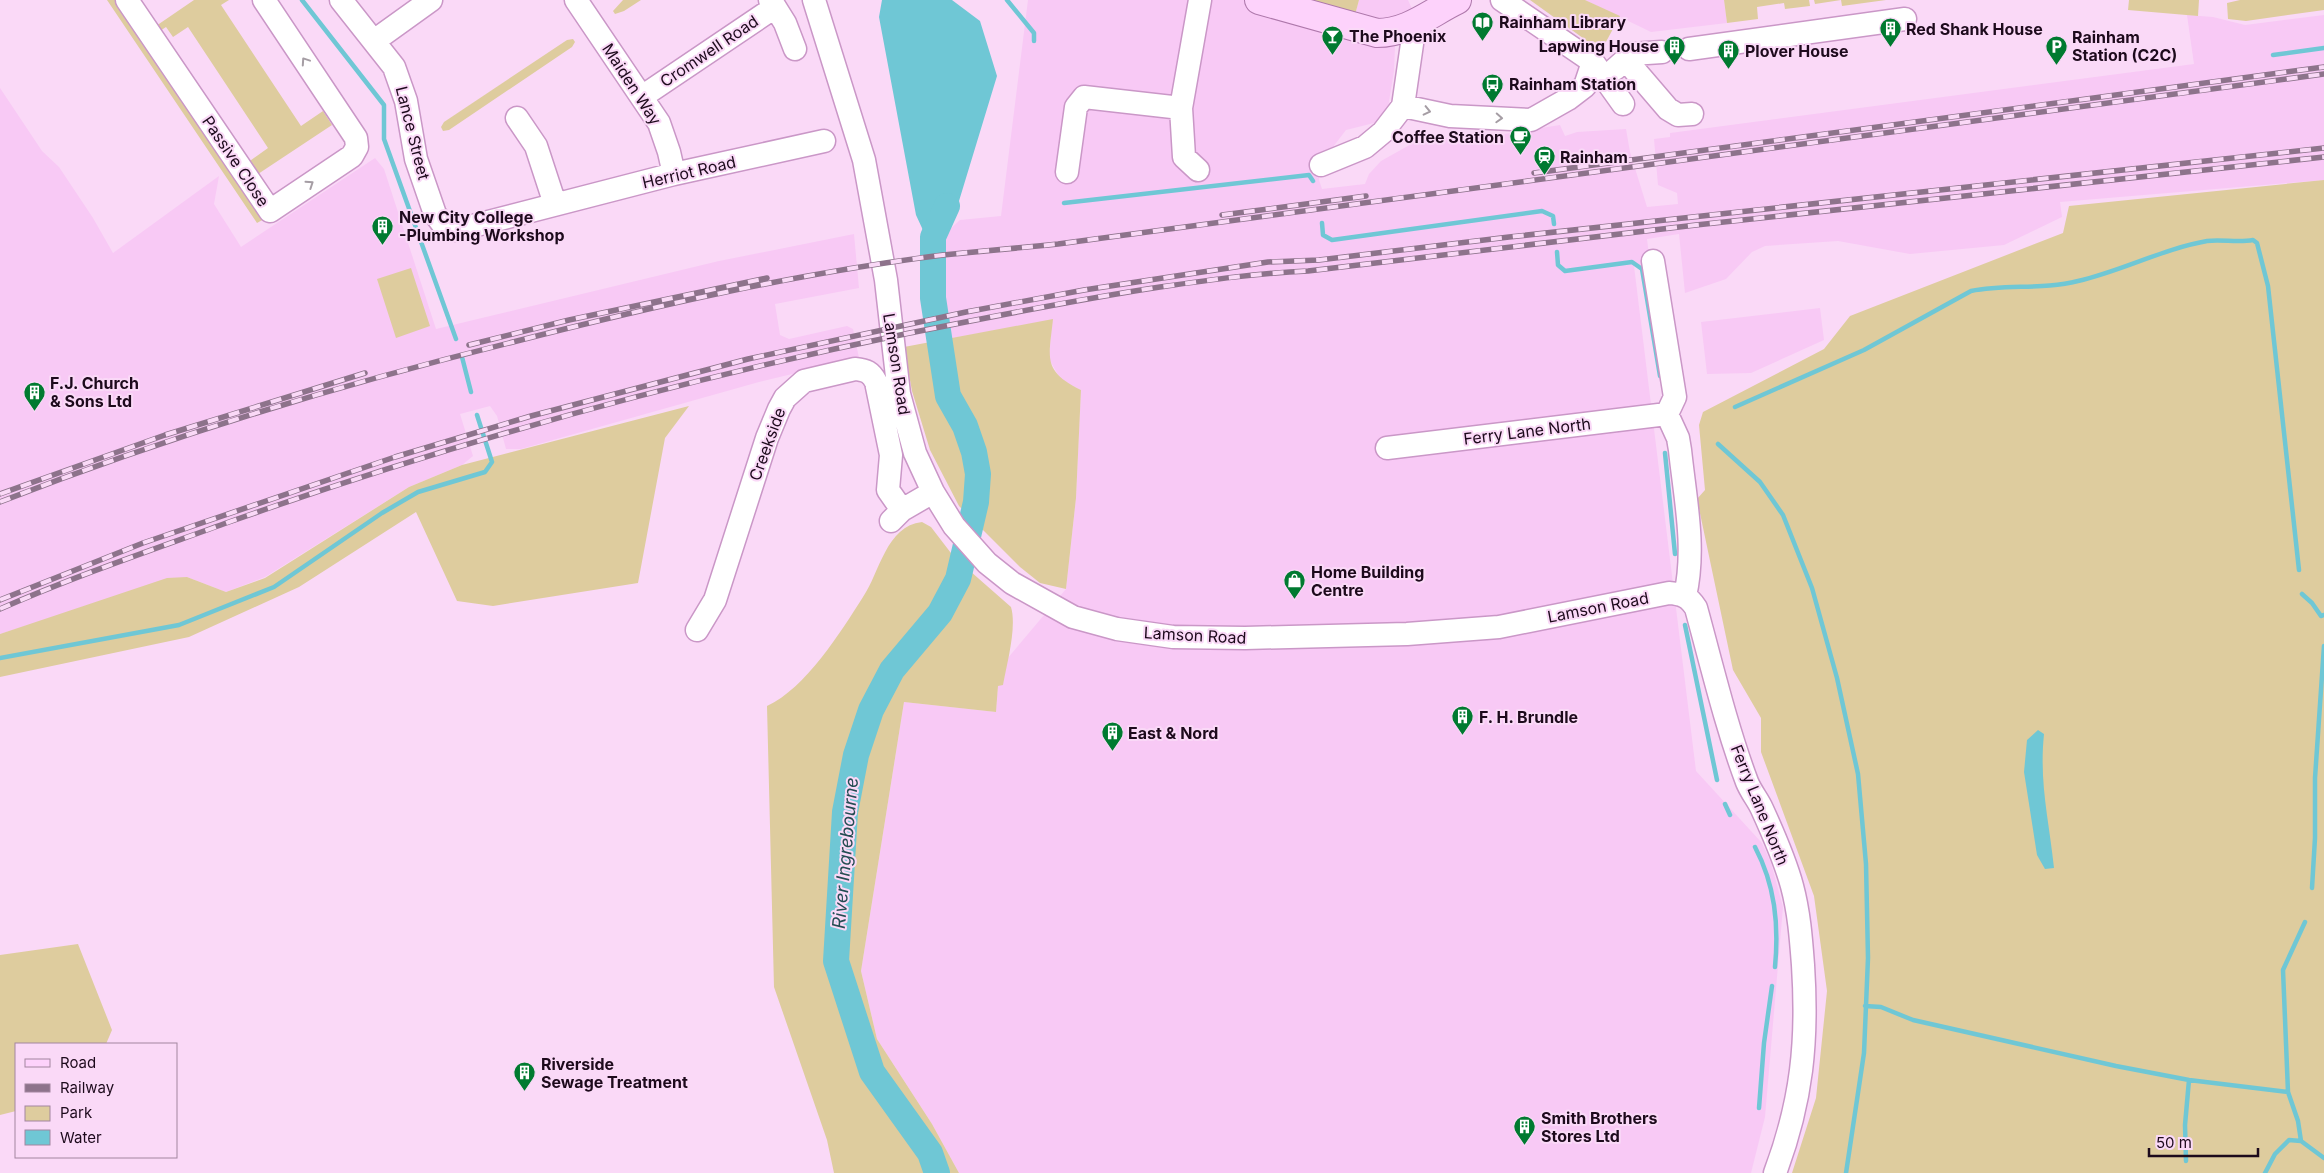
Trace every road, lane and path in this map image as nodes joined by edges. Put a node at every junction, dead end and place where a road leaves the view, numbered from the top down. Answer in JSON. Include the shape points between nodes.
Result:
{"nodes":[{"id":1,"x":127,"y":0,"type":"edge"},
{"id":2,"x":264,"y":0,"type":"edge"},
{"id":3,"x":341,"y":0,"type":"edge"},
{"id":4,"x":431,"y":0,"type":"edge"},
{"id":5,"x":576,"y":0,"type":"edge"},
{"id":6,"x":814,"y":0,"type":"edge"},
{"id":7,"x":1200,"y":0,"type":"edge"},
{"id":8,"x":1259,"y":0,"type":"edge"},
{"id":9,"x":1457,"y":0,"type":"edge"},
{"id":10,"x":1502,"y":0,"type":"edge"},
{"id":11,"x":773,"y":3,"type":"edge"},
{"id":12,"x":1905,"y":18,"type":"dead end"},
{"id":13,"x":1408,"y":28,"type":"junction"},
{"id":14,"x":374,"y":41,"type":"junction"},
{"id":15,"x":795,"y":49,"type":"dead end"},
{"id":16,"x":1689,"y":49,"type":"dead end"},
{"id":17,"x":1662,"y":52,"type":"dead end"},
{"id":18,"x":1626,"y":60,"type":"junction"},
{"id":19,"x":1599,"y":70,"type":"junction"},
{"id":20,"x":643,"y":96,"type":"junction"},
{"id":21,"x":1623,"y":104,"type":"dead end"},
{"id":22,"x":1403,"y":106,"type":"junction"},
{"id":23,"x":1182,"y":108,"type":"junction"},
{"id":24,"x":1692,"y":114,"type":"dead end"},
{"id":25,"x":517,"y":118,"type":"dead end"},
{"id":26,"x":824,"y":140,"type":"dead end"},
{"id":27,"x":1321,"y":165,"type":"dead end"},
{"id":28,"x":1198,"y":170,"type":"dead end"},
{"id":29,"x":1067,"y":172,"type":"dead end"},
{"id":30,"x":674,"y":174,"type":"junction"},
{"id":31,"x":555,"y":204,"type":"junction"},
{"id":32,"x":1653,"y":260,"type":"dead end"},
{"id":33,"x":1667,"y":414,"type":"junction"},
{"id":34,"x":1387,"y":448,"type":"dead end"},
{"id":35,"x":933,"y":492,"type":"junction"},
{"id":36,"x":1685,"y":596,"type":"junction"},
{"id":37,"x":697,"y":630,"type":"dead end"},
{"id":38,"x":1775,"y":1173,"type":"edge"}],
"edges":[{"from":1,"to":2,"type":"street","name":"Passive Close","one_way":true,"via":[[270,211],[352,156],[357,147],[356,138]]},
{"from":3,"to":14,"type":"street","name":"Lance Street"},
{"from":4,"to":14,"type":"street"},
{"from":5,"to":20,"type":"street","name":"Maiden Way"},
{"from":6,"to":35,"type":"street","name":"Lamson Road","via":[[864,160],[885,272],[899,394],[915,453]]},
{"from":7,"to":23,"type":"street"},
{"from":8,"to":13,"type":"main road","via":[[1376,33],[1394,33]]},
{"from":9,"to":13,"type":"main road"},
{"from":10,"to":19,"type":"street"},
{"from":11,"to":15,"type":"street","name":"Cromwell Road","via":[[786,23]]},
{"from":11,"to":20,"type":"street","name":"Cromwell Road"},
{"from":12,"to":16,"type":"street"},
{"from":13,"to":22,"type":"street","via":[[1412,44]]},
{"from":14,"to":31,"type":"street","name":"Lance Street","via":[[401,82],[416,159],[435,214],[444,226],[457,230]]},
{"from":17,"to":18,"type":"street","via":[[1632,54]]},
{"from":18,"to":19,"type":"street"},
{"from":18,"to":24,"type":"street","via":[[1668,110],[1678,115]]},
{"from":19,"to":21,"type":"street"},
{"from":22,"to":19,"type":"street","one_way":true,"via":[[1450,116],[1531,120],[1568,99]]},
{"from":20,"to":30,"type":"street","name":"Maiden Way","via":[[659,123]]},
{"from":22,"to":27,"type":"street","via":[[1383,132],[1365,147]]},
{"from":23,"to":28,"type":"street","via":[[1184,157]]},
{"from":23,"to":29,"type":"street","via":[[1084,97],[1076,107]]},
{"from":25,"to":31,"type":"street","via":[[536,146]]},
{"from":26,"to":30,"type":"street","name":"Herriot Road"},
{"from":30,"to":31,"type":"street","name":"Herriot Road"},
{"from":32,"to":33,"type":"street","via":[[1675,397]]},
{"from":33,"to":34,"type":"street","name":"Ferry Lane North"},
{"from":33,"to":36,"type":"street","via":[[1679,444],[1690,542],[1690,577]]},
{"from":35,"to":36,"type":"street","name":"Lamson Road","via":[[954,526],[987,563],[1038,599],[1073,617],[1117,629],[1173,637],[1407,634],[1500,627],[1669,593]]},
{"from":35,"to":37,"type":"street","name":"Creekside","via":[[896,516],[888,490],[891,455],[873,375],[855,369],[798,384],[785,398],[767,438],[715,600]]},
{"from":36,"to":38,"type":"street","name":"Ferry Lane North","via":[[1696,608],[1748,784],[1780,850],[1800,924],[1806,1016],[1803,1072]]}]}
